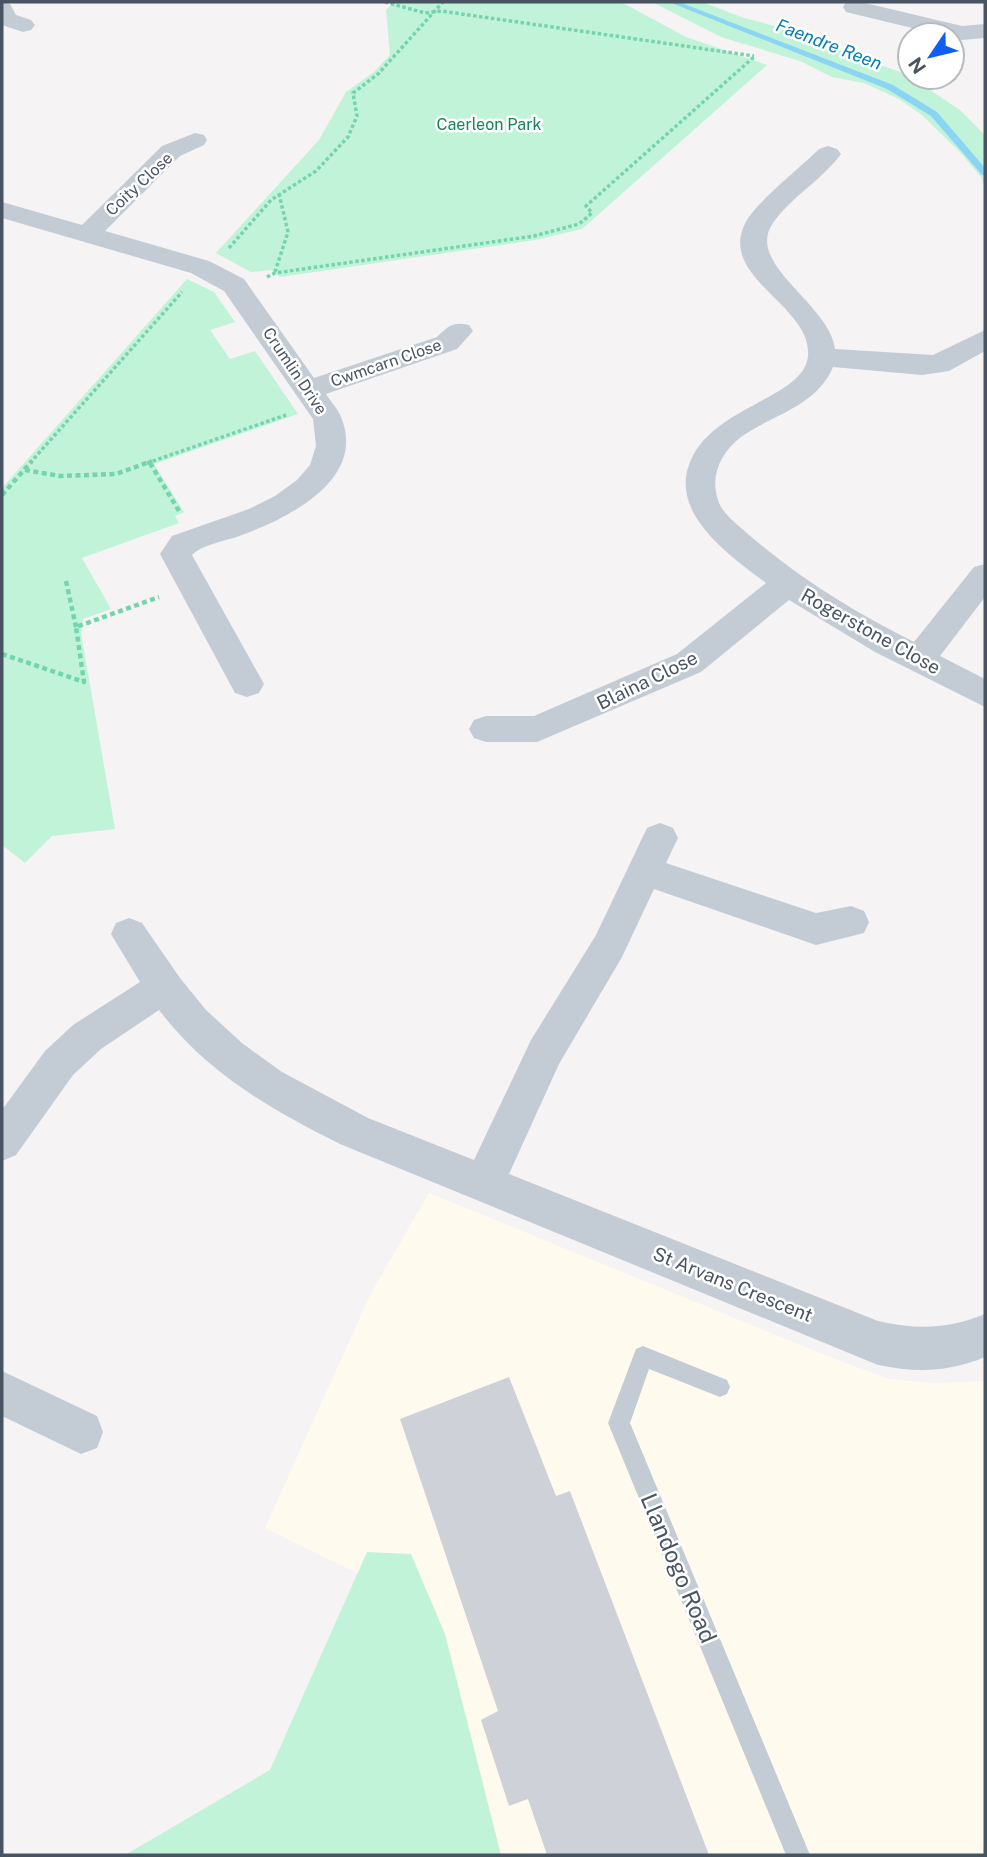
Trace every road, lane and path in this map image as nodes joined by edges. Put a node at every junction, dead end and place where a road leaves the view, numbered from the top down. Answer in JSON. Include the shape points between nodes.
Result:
{"nodes":[{"id":1,"x":385,"y":2,"type":"edge"},
{"id":2,"x":443,"y":2,"type":"edge"},
{"id":3,"x":854,"y":7,"type":"dead end"},
{"id":4,"x":2,"y":9,"type":"edge"},
{"id":5,"x":433,"y":12,"type":"junction"},
{"id":6,"x":23,"y":25,"type":"dead end"},
{"id":7,"x":985,"y":31,"type":"edge"},
{"id":8,"x":195,"y":140,"type":"dead end"},
{"id":9,"x":828,"y":154,"type":"dead end"},
{"id":10,"x":279,"y":194,"type":"junction"},
{"id":11,"x":2,"y":210,"type":"edge"},
{"id":12,"x":88,"y":233,"type":"junction"},
{"id":13,"x":226,"y":252,"type":"dead end"},
{"id":14,"x":188,"y":286,"type":"dead end"},
{"id":15,"x":459,"y":331,"type":"dead end"},
{"id":16,"x":985,"y":339,"type":"edge"},
{"id":17,"x":822,"y":357,"type":"junction"},
{"id":18,"x":309,"y":390,"type":"junction"},
{"id":19,"x":288,"y":414,"type":"dead end"},
{"id":20,"x":150,"y":463,"type":"junction"},
{"id":21,"x":24,"y":470,"type":"junction"},
{"id":22,"x":2,"y":495,"type":"edge"},
{"id":23,"x":181,"y":515,"type":"dead end"},
{"id":24,"x":985,"y":575,"type":"edge"},
{"id":25,"x":66,"y":581,"type":"dead end"},
{"id":26,"x":193,"y":584,"type":"junction"},
{"id":27,"x":787,"y":584,"type":"junction"},
{"id":28,"x":76,"y":627,"type":"junction"},
{"id":29,"x":2,"y":654,"type":"edge"},
{"id":30,"x":919,"y":659,"type":"junction"},
{"id":31,"x":247,"y":684,"type":"dead end"},
{"id":32,"x":985,"y":694,"type":"edge"},
{"id":33,"x":486,"y":729,"type":"dead end"},
{"id":34,"x":851,"y":922,"type":"dead end"},
{"id":35,"x":129,"y":934,"type":"dead end"},
{"id":36,"x":164,"y":986,"type":"junction"},
{"id":37,"x":2,"y":1142,"type":"edge"},
{"id":38,"x":484,"y":1184,"type":"junction"},
{"id":39,"x":985,"y":1335,"type":"edge"},
{"id":40,"x":720,"y":1387,"type":"dead end"},
{"id":41,"x":2,"y":1393,"type":"edge"},
{"id":42,"x":81,"y":1432,"type":"dead end"},
{"id":43,"x":799,"y":1855,"type":"edge"}],
"edges":[{"from":1,"to":5,"type":"path"},
{"from":2,"to":5,"type":"path"},
{"from":3,"to":7,"type":"street","via":[[962,33]]},
{"from":4,"to":6,"type":"street","via":[[6,19]]},
{"from":5,"to":10,"type":"path","via":[[378,74],[353,93],[357,116],[348,137],[316,171]]},
{"from":5,"to":10,"type":"path","via":[[755,56],[586,206],[592,213],[579,224],[534,236],[275,273],[288,232]]},
{"from":8,"to":12,"type":"street","name":"Coity Close","via":[[171,151]]},
{"from":9,"to":17,"type":"street","via":[[759,222],[753,235],[753,247],[769,278],[816,328]]},
{"from":10,"to":13,"type":"path"},
{"from":11,"to":12,"type":"street","name":"Crumlin Drive"},
{"from":12,"to":18,"type":"street","name":"Crumlin Drive","via":[[201,267],[234,285]]},
{"from":14,"to":21,"type":"path"},
{"from":15,"to":18,"type":"street","name":"Cwmcarn Close","via":[[447,343]]},
{"from":16,"to":17,"type":"street","via":[[939,364],[922,366]]},
{"from":17,"to":27,"type":"street","name":"Rogerstone Close","via":[[806,386],[729,431],[711,448],[702,465],[704,504],[718,524]]},
{"from":18,"to":26,"type":"street","name":"Crumlin Drive","via":[[333,434],[324,471],[290,502],[183,544],[176,554]]},
{"from":19,"to":20,"type":"path"},
{"from":20,"to":21,"type":"path","via":[[89,477]]},
{"from":20,"to":23,"type":"path"},
{"from":21,"to":22,"type":"path"},
{"from":24,"to":30,"type":"street"},
{"from":25,"to":28,"type":"path"},
{"from":26,"to":28,"type":"path"},
{"from":26,"to":31,"type":"street","name":"Crumlin Drive"},
{"from":27,"to":30,"type":"street","name":"Rogerstone Close"},
{"from":27,"to":33,"type":"street","name":"Blaina Close","via":[[689,663],[537,729]]},
{"from":28,"to":29,"type":"path","via":[[84,682]]},
{"from":30,"to":32,"type":"street","name":"Rogerstone Close"},
{"from":34,"to":38,"type":"street","via":[[816,929],[652,855],[609,946],[545,1052]]},
{"from":35,"to":36,"type":"street","name":"St Arvans Crescent"},
{"from":36,"to":37,"type":"street","via":[[87,1037],[60,1063]]},
{"from":36,"to":38,"type":"street","name":"St Arvans Crescent","via":[[193,1023],[271,1087],[354,1131]]},
{"from":38,"to":39,"type":"street","name":"St Arvans Crescent","via":[[878,1343],[939,1351]]},
{"from":40,"to":43,"type":"lane","name":"Llandogo Road","via":[[643,1356],[619,1423]]},
{"from":41,"to":42,"type":"street"}]}
